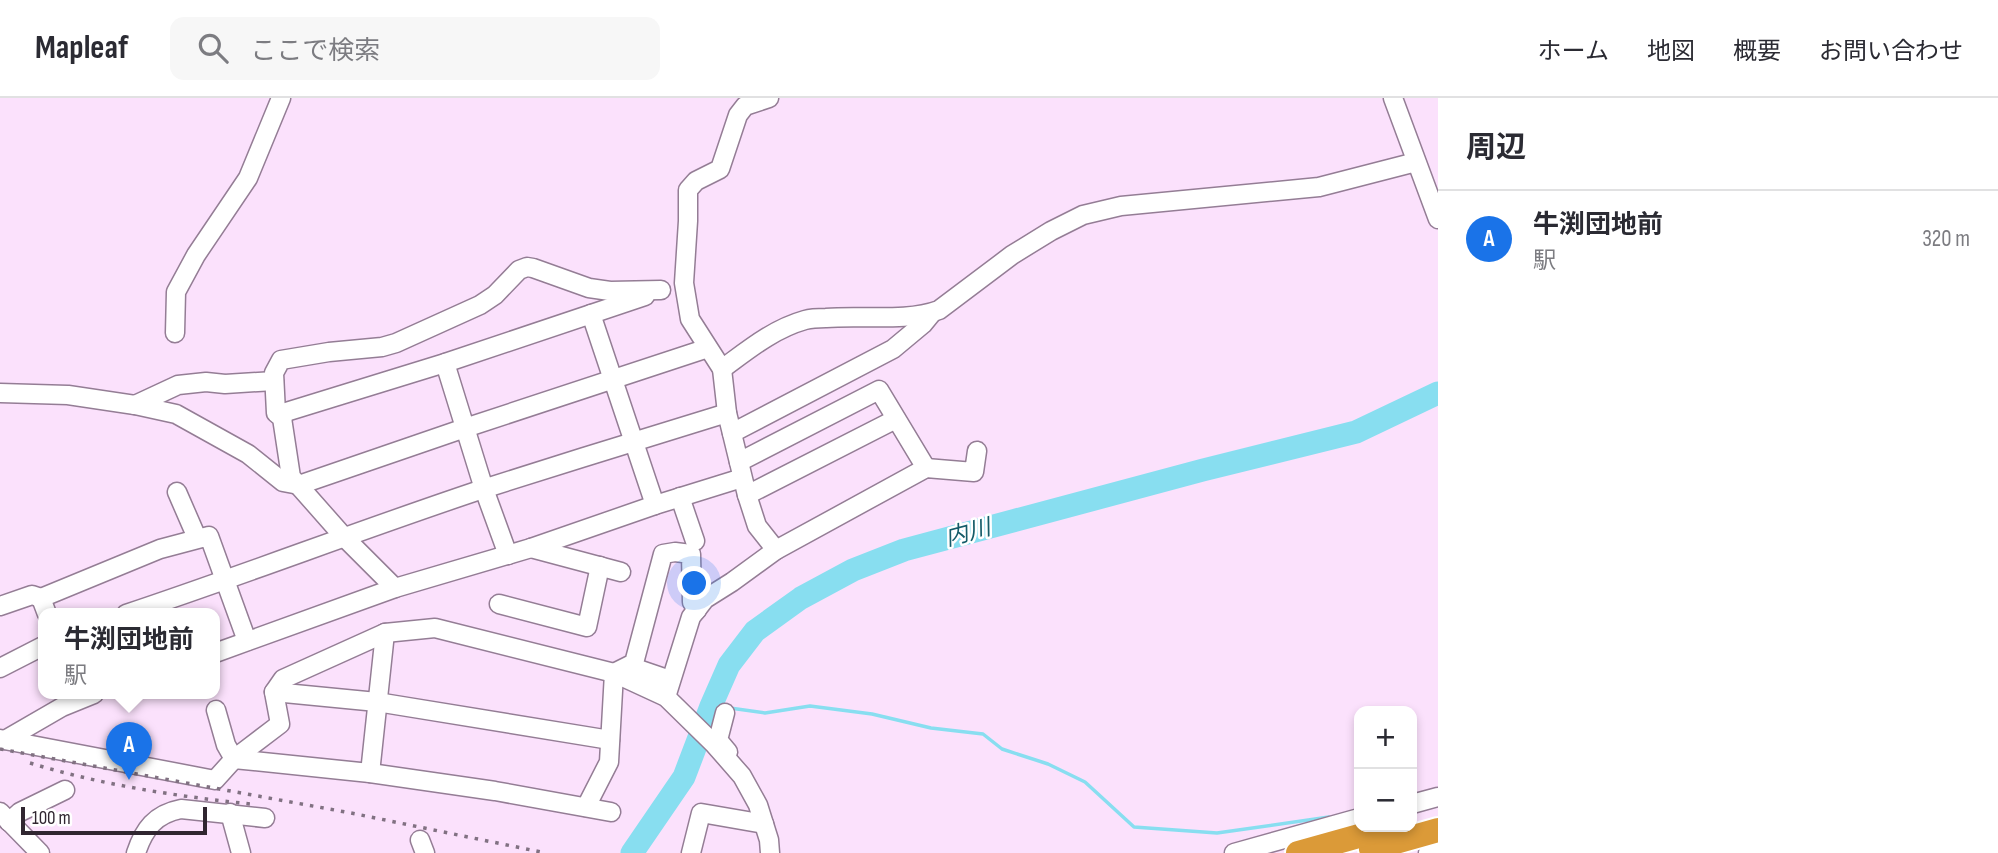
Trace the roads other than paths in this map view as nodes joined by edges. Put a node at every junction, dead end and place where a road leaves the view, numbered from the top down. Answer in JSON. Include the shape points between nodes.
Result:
{"nodes":[{"id":1,"x":281,"y":98,"type":"edge"},
{"id":2,"x":769,"y":98,"type":"edge"},
{"id":3,"x":1393,"y":98,"type":"edge"},
{"id":4,"x":1416,"y":162,"type":"junction"},
{"id":5,"x":1438,"y":219,"type":"edge"},
{"id":6,"x":684,"y":283,"type":"junction"},
{"id":7,"x":661,"y":290,"type":"junction"},
{"id":8,"x":932,"y":313,"type":"junction"},
{"id":9,"x":591,"y":314,"type":"junction"},
{"id":10,"x":175,"y":333,"type":"dead end"},
{"id":11,"x":708,"y":348,"type":"junction"},
{"id":12,"x":445,"y":363,"type":"junction"},
{"id":13,"x":722,"y":369,"type":"junction"},
{"id":14,"x":613,"y":379,"type":"junction"},
{"id":15,"x":274,"y":381,"type":"junction"},
{"id":16,"x":0,"y":393,"type":"edge"},
{"id":17,"x":135,"y":405,"type":"junction"},
{"id":18,"x":727,"y":412,"type":"junction"},
{"id":19,"x":282,"y":418,"type":"junction"},
{"id":20,"x":896,"y":419,"type":"junction"},
{"id":21,"x":465,"y":428,"type":"junction"},
{"id":22,"x":732,"y":433,"type":"junction"},
{"id":23,"x":634,"y":442,"type":"junction"},
{"id":24,"x":978,"y":451,"type":"dead end"},
{"id":25,"x":926,"y":468,"type":"junction"},
{"id":26,"x":740,"y":470,"type":"junction"},
{"id":27,"x":299,"y":485,"type":"junction"},
{"id":28,"x":484,"y":489,"type":"junction"},
{"id":29,"x":177,"y":492,"type":"dead end"},
{"id":30,"x":747,"y":495,"type":"junction"},
{"id":31,"x":680,"y":497,"type":"junction"},
{"id":32,"x":654,"y":505,"type":"junction"},
{"id":33,"x":344,"y":537,"type":"junction"},
{"id":34,"x":197,"y":538,"type":"junction"},
{"id":35,"x":695,"y":541,"type":"dead end"},
{"id":36,"x":531,"y":548,"type":"junction"},
{"id":37,"x":776,"y":550,"type":"junction"},
{"id":38,"x":508,"y":555,"type":"junction"},
{"id":39,"x":600,"y":566,"type":"junction"},
{"id":40,"x":621,"y":572,"type":"dead end"},
{"id":41,"x":225,"y":581,"type":"junction"},
{"id":42,"x":395,"y":588,"type":"junction"},
{"id":43,"x":499,"y":604,"type":"dead end"},
{"id":44,"x":0,"y":606,"type":"edge"},
{"id":45,"x":44,"y":606,"type":"edge"},
{"id":46,"x":144,"y":608,"type":"edge"},
{"id":47,"x":697,"y":610,"type":"junction"},
{"id":48,"x":385,"y":633,"type":"junction"},
{"id":49,"x":247,"y":641,"type":"junction"},
{"id":50,"x":38,"y":649,"type":"edge"},
{"id":51,"x":220,"y":651,"type":"edge"},
{"id":52,"x":0,"y":668,"type":"edge"},
{"id":53,"x":621,"y":670,"type":"junction"},
{"id":54,"x":668,"y":688,"type":"junction"},
{"id":55,"x":274,"y":692,"type":"junction"},
{"id":56,"x":74,"y":699,"type":"edge"},
{"id":57,"x":377,"y":702,"type":"junction"},
{"id":58,"x":216,"y":710,"type":"dead end"},
{"id":59,"x":725,"y":713,"type":"dead end"},
{"id":60,"x":3,"y":739,"type":"edge"},
{"id":61,"x":610,"y":740,"type":"junction"},
{"id":62,"x":234,"y":759,"type":"junction"},
{"id":63,"x":370,"y":773,"type":"junction"},
{"id":64,"x":65,"y":790,"type":"dead end"},
{"id":65,"x":1438,"y":797,"type":"edge"},
{"id":66,"x":1417,"y":803,"type":"edge"},
{"id":67,"x":758,"y":805,"type":"junction"},
{"id":68,"x":586,"y":807,"type":"junction"},
{"id":69,"x":611,"y":812,"type":"dead end"},
{"id":70,"x":230,"y":813,"type":"junction"},
{"id":71,"x":1438,"y":815,"type":"edge"},
{"id":72,"x":3,"y":818,"type":"edge"},
{"id":73,"x":265,"y":818,"type":"dead end"},
{"id":74,"x":1354,"y":819,"type":"edge"},
{"id":75,"x":1417,"y":820,"type":"edge"},
{"id":76,"x":764,"y":824,"type":"junction"},
{"id":77,"x":1438,"y":830,"type":"edge"},
{"id":78,"x":1373,"y":832,"type":"edge"},
{"id":79,"x":1438,"y":850,"type":"edge"},
{"id":80,"x":40,"y":853,"type":"edge"},
{"id":81,"x":136,"y":853,"type":"edge"},
{"id":82,"x":241,"y":853,"type":"edge"},
{"id":83,"x":691,"y":853,"type":"edge"},
{"id":84,"x":770,"y":853,"type":"edge"},
{"id":85,"x":1234,"y":853,"type":"edge"},
{"id":86,"x":1298,"y":853,"type":"edge"},
{"id":87,"x":1355,"y":853,"type":"edge"},
{"id":88,"x":1428,"y":853,"type":"edge"}],
"edges":[{"from":1,"to":10,"type":"street","via":[[248,178],[176,292]]},
{"from":2,"to":6,"type":"street","via":[[745,106],[738,114],[720,169],[688,190]]},
{"from":3,"to":4,"type":"street"},
{"from":4,"to":5,"type":"street"},
{"from":4,"to":8,"type":"street","via":[[1319,187],[1121,206],[1083,215],[1012,255]]},
{"from":6,"to":7,"type":"street"},
{"from":6,"to":11,"type":"street","via":[[690,319]]},
{"from":7,"to":9,"type":"street"},
{"from":7,"to":15,"type":"street","via":[[589,288],[527,267],[480,305],[396,344],[281,360]]},
{"from":8,"to":13,"type":"street","via":[[807,319],[773,333]]},
{"from":8,"to":22,"type":"street","via":[[893,349]]},
{"from":9,"to":12,"type":"street"},
{"from":9,"to":14,"type":"street"},
{"from":11,"to":13,"type":"street"},
{"from":11,"to":14,"type":"street"},
{"from":12,"to":19,"type":"street","via":[[285,412]]},
{"from":12,"to":21,"type":"street"},
{"from":13,"to":18,"type":"street"},
{"from":14,"to":21,"type":"street"},
{"from":14,"to":23,"type":"street"},
{"from":15,"to":17,"type":"street","via":[[178,385]]},
{"from":15,"to":19,"type":"street","via":[[276,413]]},
{"from":16,"to":17,"type":"street","via":[[68,395]]},
{"from":17,"to":27,"type":"street","via":[[176,414],[248,454],[283,482]]},
{"from":18,"to":22,"type":"street"},
{"from":18,"to":23,"type":"street"},
{"from":19,"to":27,"type":"street","via":[[291,477]]},
{"from":20,"to":25,"type":"street"},
{"from":20,"to":26,"type":"street","via":[[879,390]]},
{"from":20,"to":30,"type":"street"},
{"from":21,"to":27,"type":"street"},
{"from":21,"to":28,"type":"street"},
{"from":22,"to":26,"type":"street"},
{"from":23,"to":28,"type":"street"},
{"from":23,"to":32,"type":"street"},
{"from":24,"to":25,"type":"street","via":[[974,472]]},
{"from":25,"to":37,"type":"street"},
{"from":26,"to":30,"type":"street"},
{"from":26,"to":31,"type":"street"},
{"from":27,"to":33,"type":"street"},
{"from":28,"to":33,"type":"street"},
{"from":28,"to":38,"type":"street"},
{"from":29,"to":34,"type":"street"},
{"from":30,"to":37,"type":"street","via":[[757,526]]},
{"from":31,"to":32,"type":"street"},
{"from":31,"to":35,"type":"street"},
{"from":32,"to":36,"type":"street"},
{"from":33,"to":41,"type":"street"},
{"from":33,"to":42,"type":"street"},
{"from":34,"to":41,"type":"street","via":[[209,536]]},
{"from":34,"to":45,"type":"street","via":[[160,549]]},
{"from":36,"to":38,"type":"street"},
{"from":36,"to":39,"type":"street"},
{"from":37,"to":47,"type":"street","via":[[705,599]]},
{"from":38,"to":42,"type":"street"},
{"from":39,"to":40,"type":"street"},
{"from":39,"to":43,"type":"street","via":[[587,627]]},
{"from":41,"to":46,"type":"street"},
{"from":41,"to":49,"type":"street"},
{"from":42,"to":49,"type":"street"},
{"from":44,"to":45,"type":"street","via":[[32,595]]},
{"from":47,"to":53,"type":"street","via":[[692,602],[691,554],[663,554],[634,663]]},
{"from":47,"to":54,"type":"street"},
{"from":48,"to":53,"type":"street","via":[[435,628]]},
{"from":48,"to":55,"type":"street","via":[[283,679]]},
{"from":48,"to":57,"type":"street"},
{"from":49,"to":51,"type":"street"},
{"from":50,"to":52,"type":"street"},
{"from":53,"to":54,"type":"street"},
{"from":53,"to":61,"type":"street"},
{"from":54,"to":67,"type":"street","via":[[689,720],[742,776]]},
{"from":55,"to":57,"type":"street"},
{"from":55,"to":62,"type":"street","via":[[280,724]]},
{"from":56,"to":60,"type":"street"},
{"from":57,"to":61,"type":"street"},
{"from":57,"to":63,"type":"street"},
{"from":58,"to":62,"type":"street"},
{"from":59,"to":67,"type":"street","via":[[718,740],[758,780]]},
{"from":60,"to":62,"type":"street","via":[[215,780]]},
{"from":61,"to":68,"type":"street","via":[[609,762]]},
{"from":62,"to":63,"type":"street"},
{"from":63,"to":68,"type":"street"},
{"from":64,"to":72,"type":"street"},
{"from":65,"to":66,"type":"street"},
{"from":67,"to":76,"type":"street"},
{"from":68,"to":69,"type":"street"},
{"from":70,"to":73,"type":"street"},
{"from":70,"to":81,"type":"street","via":[[172,811],[150,825]]},
{"from":70,"to":82,"type":"street"},
{"from":71,"to":75,"type":"highway"},
{"from":72,"to":80,"type":"street"},
{"from":74,"to":85,"type":"street"},
{"from":76,"to":83,"type":"street","via":[[701,813]]},
{"from":76,"to":84,"type":"street"},
{"from":77,"to":87,"type":"highway"},
{"from":78,"to":86,"type":"highway"},
{"from":79,"to":88,"type":"street"}]}
